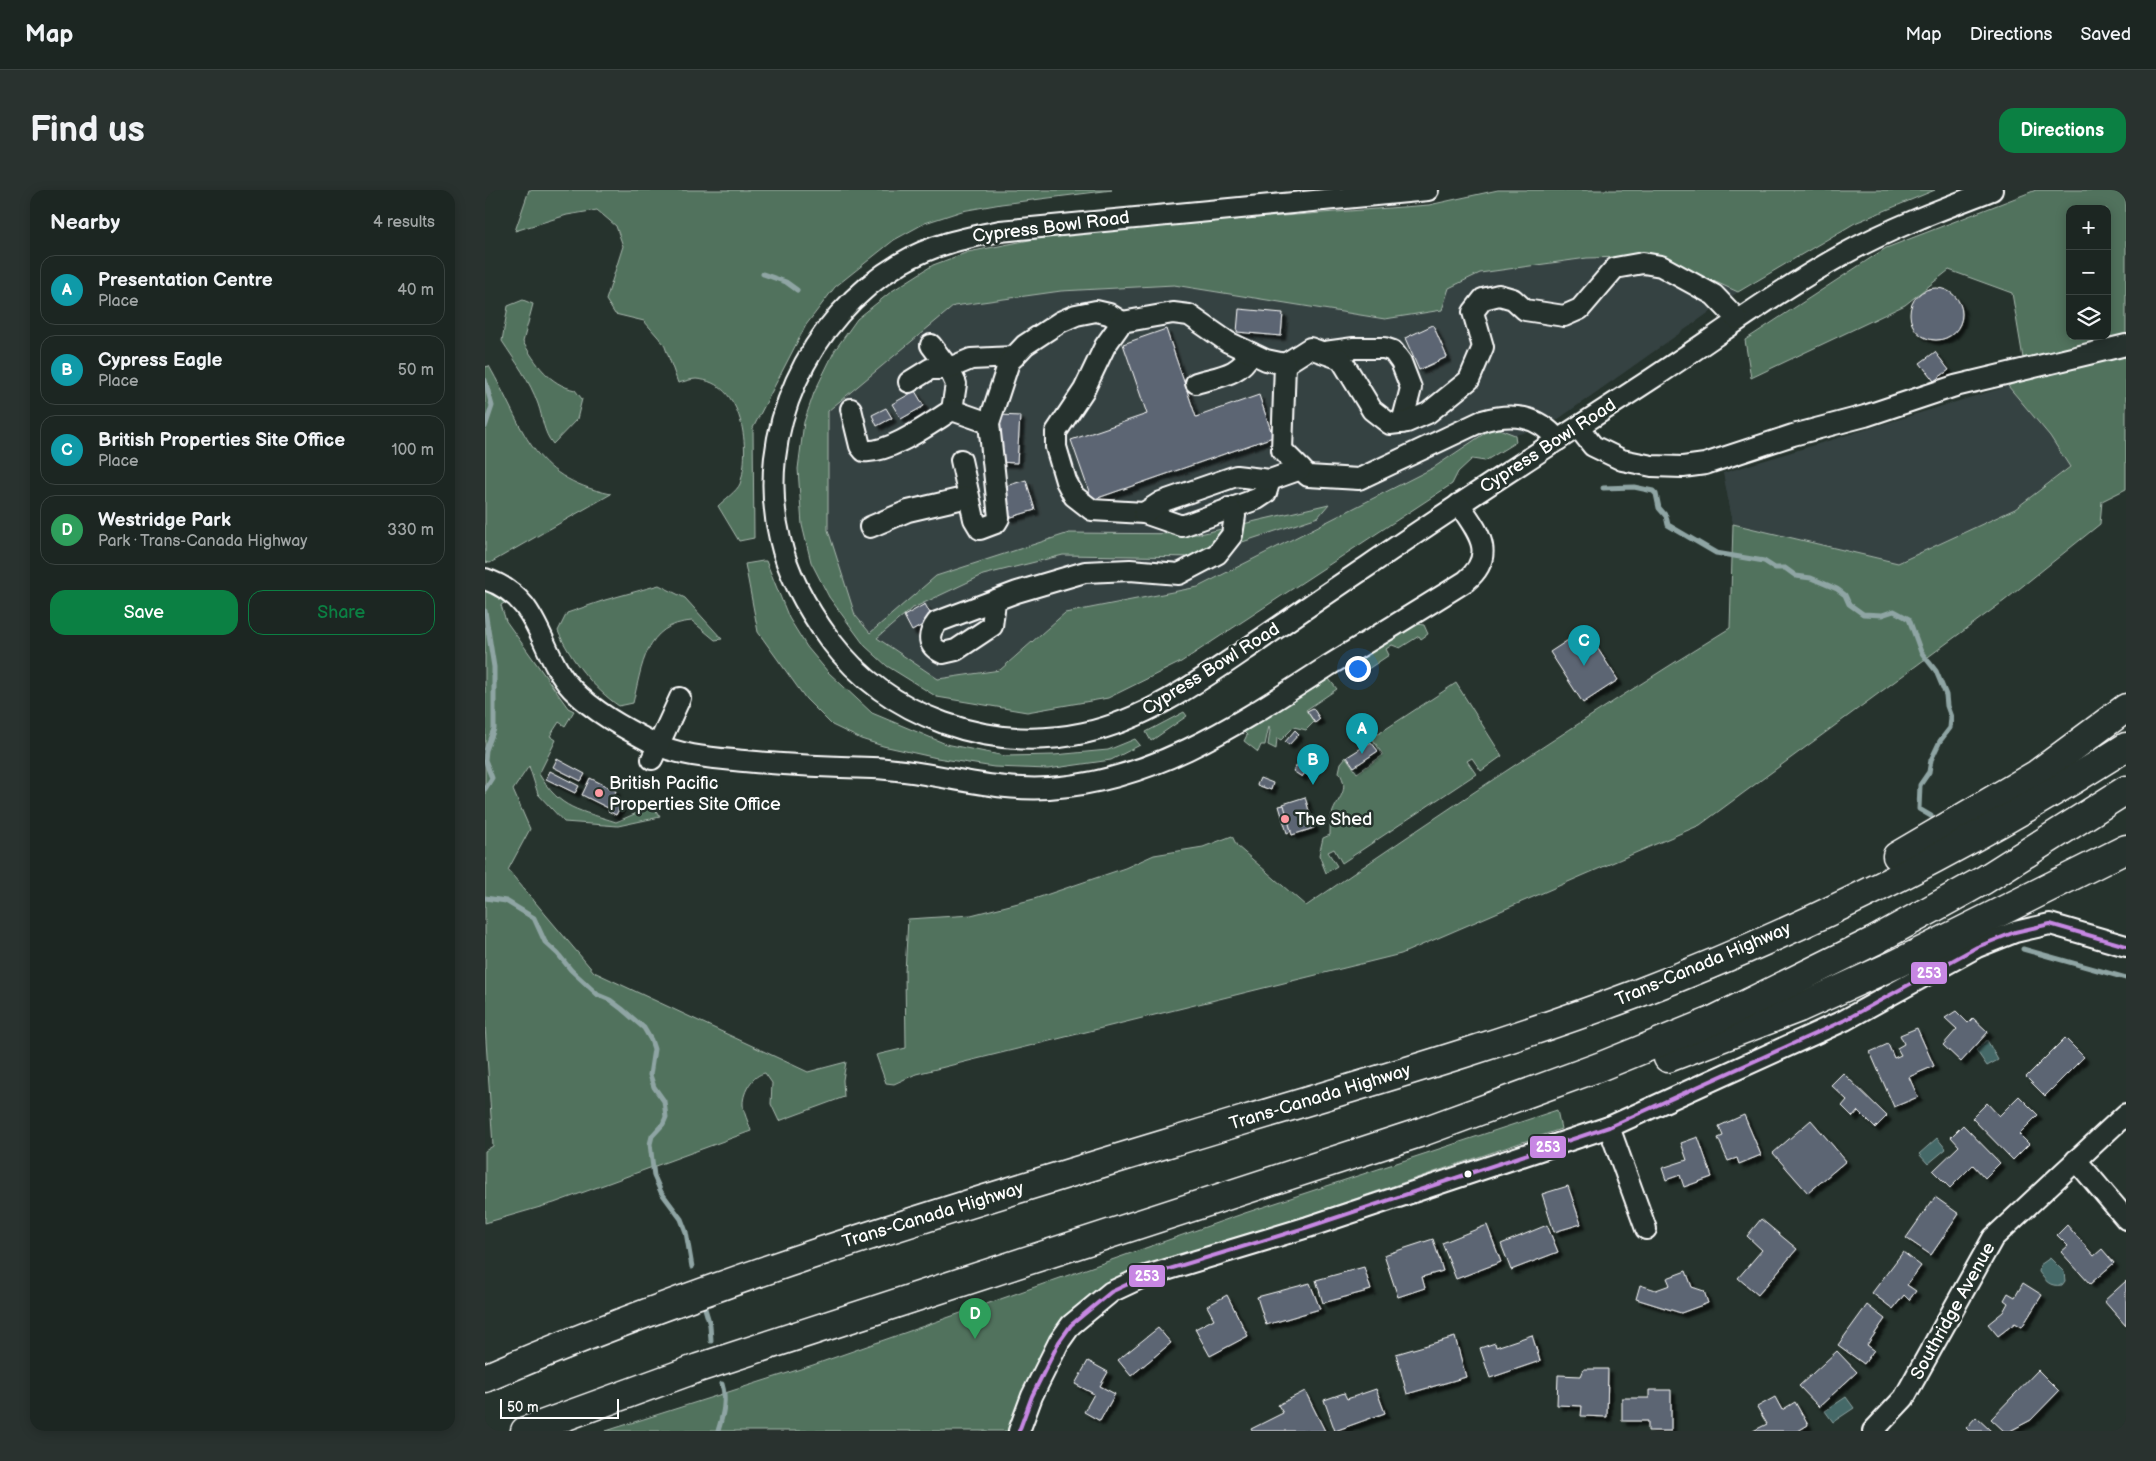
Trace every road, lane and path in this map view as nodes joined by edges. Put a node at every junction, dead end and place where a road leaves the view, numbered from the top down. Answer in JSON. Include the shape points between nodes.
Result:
{"nodes":[{"id":1,"x":1428,"y":190,"type":"edge"},
{"id":2,"x":1992,"y":190,"type":"edge"},
{"id":3,"x":1737,"y":319,"type":"junction"},
{"id":4,"x":1122,"y":322,"type":"junction"},
{"id":5,"x":931,"y":345,"type":"dead end"},
{"id":6,"x":2126,"y":345,"type":"edge"},
{"id":7,"x":1323,"y":352,"type":"junction"},
{"id":8,"x":1251,"y":353,"type":"junction"},
{"id":9,"x":1014,"y":357,"type":"junction"},
{"id":10,"x":1285,"y":364,"type":"junction"},
{"id":11,"x":949,"y":369,"type":"junction"},
{"id":12,"x":909,"y":382,"type":"dead end"},
{"id":13,"x":1195,"y":383,"type":"dead end"},
{"id":14,"x":851,"y":409,"type":"dead end"},
{"id":15,"x":952,"y":410,"type":"junction"},
{"id":16,"x":989,"y":423,"type":"junction"},
{"id":17,"x":1402,"y":423,"type":"junction"},
{"id":18,"x":1579,"y":427,"type":"junction"},
{"id":19,"x":1558,"y":440,"type":"junction"},
{"id":20,"x":961,"y":460,"type":"dead end"},
{"id":21,"x":1301,"y":469,"type":"junction"},
{"id":22,"x":1270,"y":480,"type":"junction"},
{"id":23,"x":969,"y":497,"type":"junction"},
{"id":24,"x":1459,"y":504,"type":"junction"},
{"id":25,"x":1229,"y":508,"type":"junction"},
{"id":26,"x":1144,"y":513,"type":"junction"},
{"id":27,"x":870,"y":527,"type":"dead end"},
{"id":28,"x":485,"y":579,"type":"edge"},
{"id":29,"x":995,"y":602,"type":"dead end"},
{"id":30,"x":680,"y":698,"type":"dead end"},
{"id":31,"x":2126,"y":708,"type":"edge"},
{"id":32,"x":2126,"y":747,"type":"edge"},
{"id":33,"x":655,"y":752,"type":"junction"},
{"id":34,"x":2126,"y":790,"type":"edge"},
{"id":35,"x":2126,"y":849,"type":"edge"},
{"id":36,"x":2126,"y":946,"type":"edge"},
{"id":37,"x":1637,"y":993,"type":"junction"},
{"id":38,"x":1485,"y":1110,"type":"junction"},
{"id":39,"x":2126,"y":1114,"type":"edge"},
{"id":40,"x":1609,"y":1127,"type":"junction"},
{"id":41,"x":2076,"y":1160,"type":"junction"},
{"id":42,"x":2126,"y":1219,"type":"edge"},
{"id":43,"x":1646,"y":1229,"type":"dead end"},
{"id":44,"x":485,"y":1378,"type":"edge"},
{"id":45,"x":525,"y":1431,"type":"edge"},
{"id":46,"x":1019,"y":1431,"type":"edge"},
{"id":47,"x":1873,"y":1431,"type":"edge"}],
"edges":[{"from":1,"to":24,"type":"street","name":"Cypress Bowl Road","via":[[999,231],[931,248],[873,282],[846,306],[805,363],[779,427],[774,469],[775,516],[780,543],[802,597],[823,631],[859,672],[882,691],[937,721],[995,736],[1028,739],[1086,733],[1131,717],[1174,695]]},
{"from":2,"to":3,"type":"street","name":"Cypress Bowl Road","via":[[1882,234]]},
{"from":3,"to":17,"type":"street","via":[[1713,294],[1661,266],[1643,263],[1615,268],[1580,309],[1563,316],[1525,310],[1513,299],[1499,295],[1483,299],[1473,312],[1483,347],[1469,380],[1428,413]]},
{"from":3,"to":18,"type":"street","name":"Cypress Bowl Road"},
{"from":4,"to":8,"type":"street","via":[[1173,313],[1189,315]]},
{"from":4,"to":9,"type":"street","via":[[1096,311],[1076,315],[1025,345]]},
{"from":4,"to":26,"type":"street","via":[[1056,432],[1056,447],[1066,481],[1085,507]]},
{"from":5,"to":11,"type":"street"},
{"from":6,"to":18,"type":"street","via":[[1955,386],[1705,464],[1652,466],[1622,460],[1593,446]]},
{"from":7,"to":10,"type":"street","via":[[1310,348]]},
{"from":7,"to":17,"type":"street","via":[[1341,359],[1372,410],[1390,424]]},
{"from":7,"to":17,"type":"street","via":[[1354,348],[1384,348],[1393,352],[1401,362],[1411,388]]},
{"from":8,"to":10,"type":"street"},
{"from":8,"to":13,"type":"street","via":[[1244,365],[1233,372]]},
{"from":9,"to":11,"type":"street","via":[[971,359]]},
{"from":9,"to":16,"type":"street","via":[[1009,362]]},
{"from":10,"to":21,"type":"street","via":[[1282,450]]},
{"from":11,"to":12,"type":"street","via":[[929,369]]},
{"from":11,"to":15,"type":"street","via":[[956,384]]},
{"from":14,"to":15,"type":"street","via":[[860,446],[864,451],[872,452],[916,432]]},
{"from":15,"to":16,"type":"street"},
{"from":16,"to":23,"type":"street","via":[[999,518],[996,523],[980,529],[974,520]]},
{"from":18,"to":19,"type":"street","name":"Cypress Bowl Road"},
{"from":19,"to":21,"type":"street","via":[[1547,427],[1533,420],[1503,415],[1482,421],[1359,479],[1308,476]]},
{"from":19,"to":24,"type":"street","name":"Cypress Bowl Road"},
{"from":20,"to":23,"type":"street"},
{"from":21,"to":22,"type":"street"},
{"from":22,"to":25,"type":"street","via":[[1266,493]]},
{"from":22,"to":26,"type":"street","via":[[1236,476],[1161,502]]},
{"from":23,"to":27,"type":"street","via":[[908,511]]},
{"from":24,"to":33,"type":"street","via":[[1483,546],[1477,572],[1467,581],[1231,726],[1124,776],[1082,785],[1007,788],[893,769],[808,767]]},
{"from":25,"to":26,"type":"street","via":[[1182,526]]},
{"from":25,"to":29,"type":"street","via":[[1235,516],[1232,535],[1217,554],[1179,574],[1130,570],[1085,572],[1017,592]]},
{"from":28,"to":33,"type":"street","via":[[498,583],[521,600],[567,682],[595,718],[616,724]]},
{"from":30,"to":33,"type":"street"},
{"from":31,"to":37,"type":"highway","via":[[2075,747],[1989,804],[1853,880]]},
{"from":32,"to":37,"type":"highway","name":"Trans-Canada Highway","via":[[2016,813],[1912,869],[1753,945]]},
{"from":34,"to":38,"type":"highway","via":[[1984,880],[1821,969],[1657,1044]]},
{"from":35,"to":38,"type":"highway","via":[[1904,960],[1799,1008],[1594,1085]]},
{"from":36,"to":40,"type":"street","via":[[2050,924],[2015,932],[1977,947],[1845,1020]]},
{"from":37,"to":44,"type":"highway","name":"Trans-Canada Highway","via":[[1452,1057],[813,1253],[675,1301]]},
{"from":38,"to":45,"type":"highway","via":[[698,1368]]},
{"from":39,"to":41,"type":"street","name":"Southridge Avenue"},
{"from":40,"to":43,"type":"street"},
{"from":40,"to":46,"type":"street","via":[[1307,1227],[1161,1270],[1111,1292],[1071,1325],[1059,1342]]},
{"from":41,"to":42,"type":"street"},
{"from":41,"to":47,"type":"street","name":"Southridge Avenue","via":[[1993,1238],[1904,1398]]}]}
